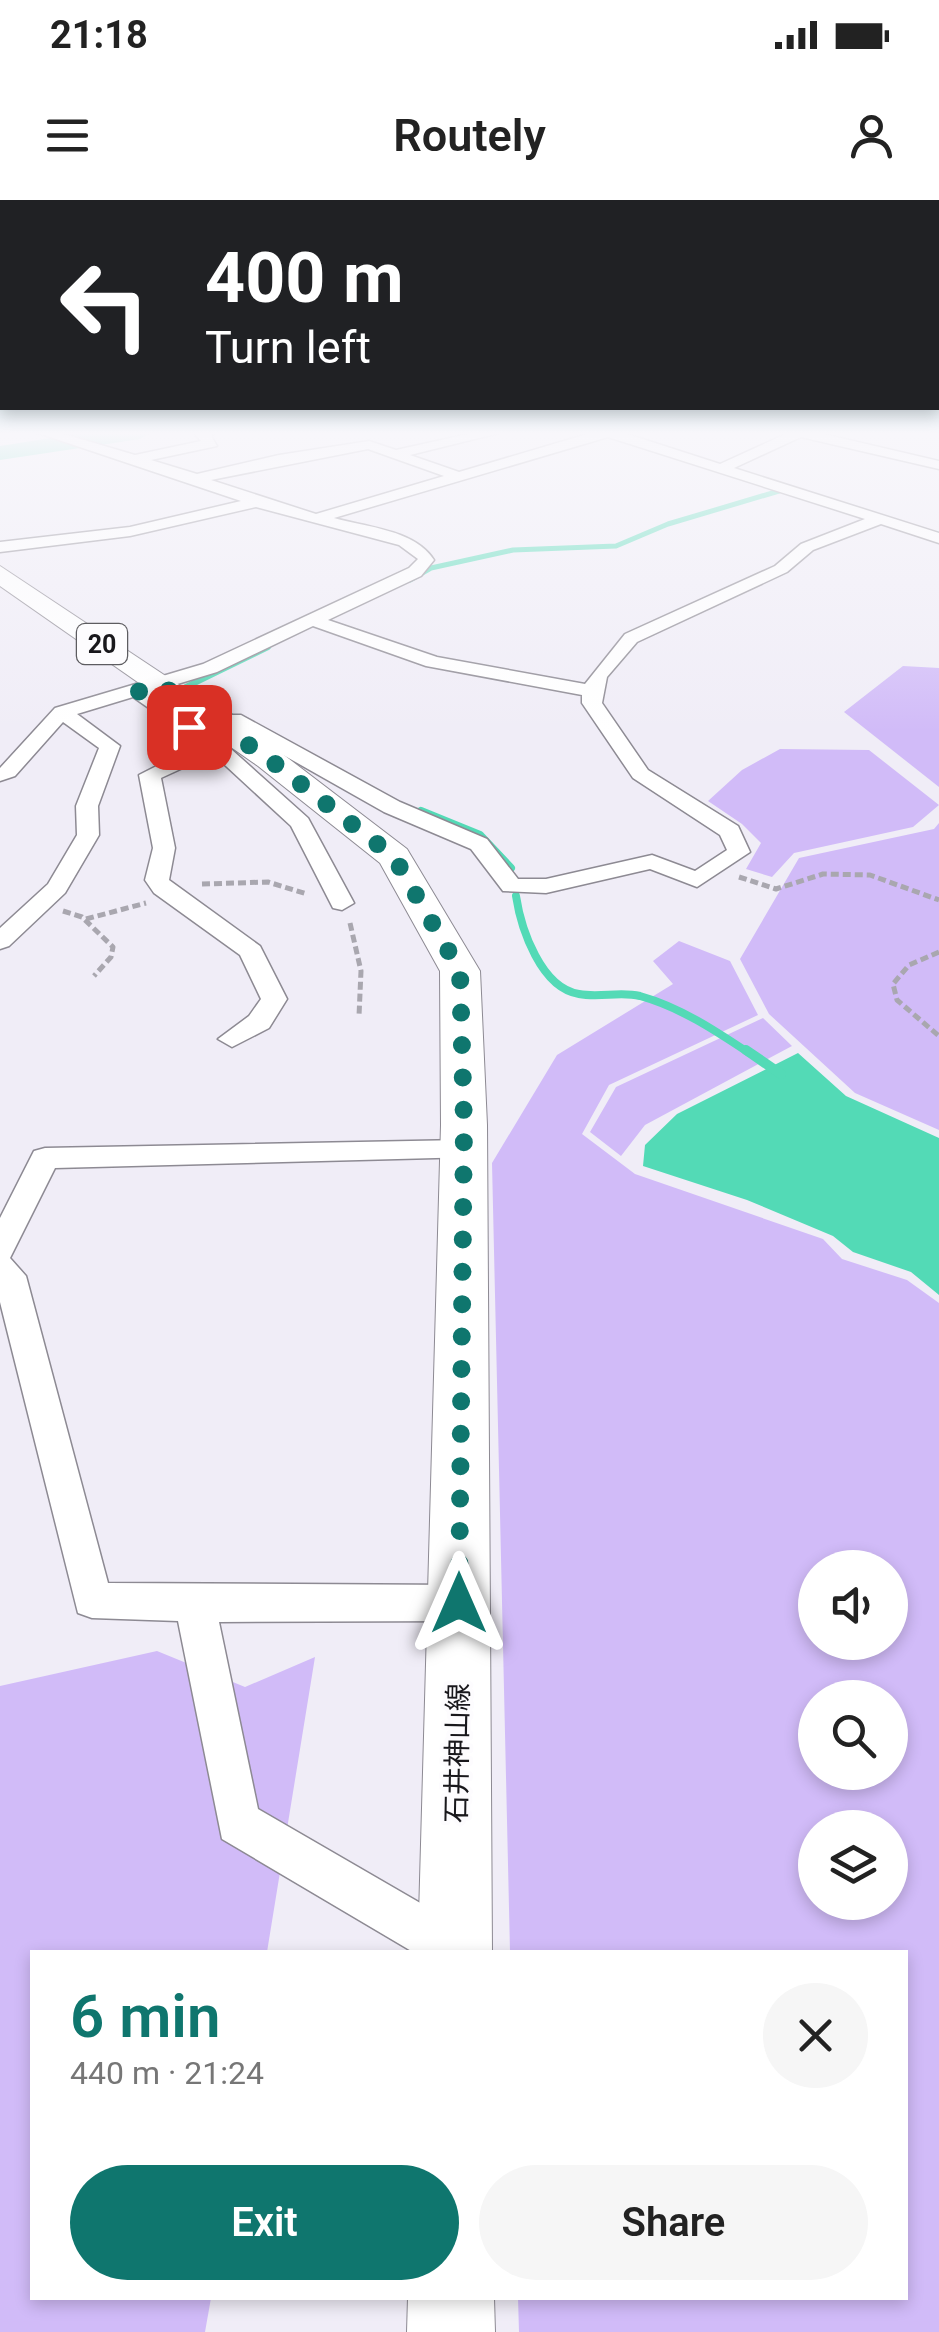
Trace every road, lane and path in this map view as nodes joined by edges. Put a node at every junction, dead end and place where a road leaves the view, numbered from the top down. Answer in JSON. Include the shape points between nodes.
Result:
{"nodes":[{"id":1,"x":130,"y":531,"type":"edge"},
{"id":2,"x":378,"y":531,"type":"edge"},
{"id":3,"x":846,"y":531,"type":"edge"},
{"id":4,"x":0,"y":546,"type":"edge"},
{"id":5,"x":0,"y":574,"type":"edge"},
{"id":6,"x":316,"y":622,"type":"junction"},
{"id":7,"x":149,"y":688,"type":"junction"},
{"id":8,"x":591,"y":691,"type":"junction"},
{"id":9,"x":62,"y":712,"type":"junction"},
{"id":10,"x":216,"y":734,"type":"junction"},
{"id":11,"x":0,"y":776,"type":"edge"},
{"id":12,"x":716,"y":870,"type":"junction"},
{"id":13,"x":156,"y":895,"type":"junction"},
{"id":14,"x":939,"y":900,"type":"edge"},
{"id":15,"x":342,"y":903,"type":"junction"},
{"id":16,"x":40,"y":904,"type":"junction"},
{"id":17,"x":85,"y":919,"type":"junction"},
{"id":18,"x":0,"y":941,"type":"edge"},
{"id":19,"x":939,"y":952,"type":"edge"},
{"id":20,"x":94,"y":976,"type":"dead end"},
{"id":21,"x":359,"y":1016,"type":"dead end"},
{"id":22,"x":939,"y":1036,"type":"edge"},
{"id":23,"x":232,"y":1038,"type":"dead end"},
{"id":24,"x":463,"y":1150,"type":"junction"},
{"id":25,"x":0,"y":1250,"type":"edge"},
{"id":26,"x":0,"y":1267,"type":"edge"},
{"id":27,"x":459,"y":1603,"type":"junction"},
{"id":28,"x":195,"y":1604,"type":"junction"},
{"id":29,"x":453,"y":1950,"type":"edge"},
{"id":30,"x":455,"y":1950,"type":"edge"},
{"id":31,"x":451,"y":2300,"type":"edge"},
{"id":32,"x":451,"y":2332,"type":"edge"}],
"edges":[{"from":1,"to":4,"type":"street"},
{"from":2,"to":6,"type":"street","via":[[420,549],[424,566]]},
{"from":3,"to":8,"type":"street","via":[[806,546],[782,569],[631,638]]},
{"from":5,"to":7,"type":"main road","name":"石井神山線","number":"20"},
{"from":6,"to":7,"type":"street"},
{"from":6,"to":8,"type":"street","via":[[433,662]]},
{"from":7,"to":9,"type":"street"},
{"from":7,"to":10,"type":"main road","name":"石井神山線","number":"20"},
{"from":8,"to":12,"type":"street","via":[[592,703],[640,774],[739,843],[739,852]]},
{"from":9,"to":11,"type":"street"},
{"from":9,"to":16,"type":"street","via":[[110,746],[87,806],[88,835]]},
{"from":10,"to":12,"type":"street","via":[[234,718],[392,807],[479,844],[512,886],[546,886],[652,862],[697,880]]},
{"from":10,"to":13,"type":"street","via":[[150,776],[164,848]]},
{"from":10,"to":15,"type":"street","via":[[300,823]]},
{"from":10,"to":24,"type":"main road","name":"石井神山線","number":"20","via":[[394,857],[404,873],[460,971]]},
{"from":12,"to":14,"type":"path","via":[[776,889],[823,874],[870,875]]},
{"from":13,"to":15,"type":"path","via":[[268,882]]},
{"from":13,"to":17,"type":"path"},
{"from":13,"to":23,"type":"street","via":[[251,951],[264,975],[274,1000],[259,1022]]},
{"from":15,"to":21,"type":"path","via":[[361,971]]},
{"from":16,"to":17,"type":"path"},
{"from":16,"to":18,"type":"street"},
{"from":17,"to":20,"type":"path","via":[[112,947]]},
{"from":19,"to":22,"type":"path","via":[[909,966],[893,984],[897,1000]]},
{"from":24,"to":25,"type":"street","via":[[45,1158]]},
{"from":24,"to":27,"type":"main road","name":"石井神山線","number":"20"},
{"from":26,"to":28,"type":"street","via":[[10,1276],[92,1600]]},
{"from":27,"to":28,"type":"street"},
{"from":27,"to":30,"type":"main road","name":"石井神山線","number":"20"},
{"from":28,"to":29,"type":"street","via":[[238,1823]]},
{"from":31,"to":32,"type":"main road"}]}
